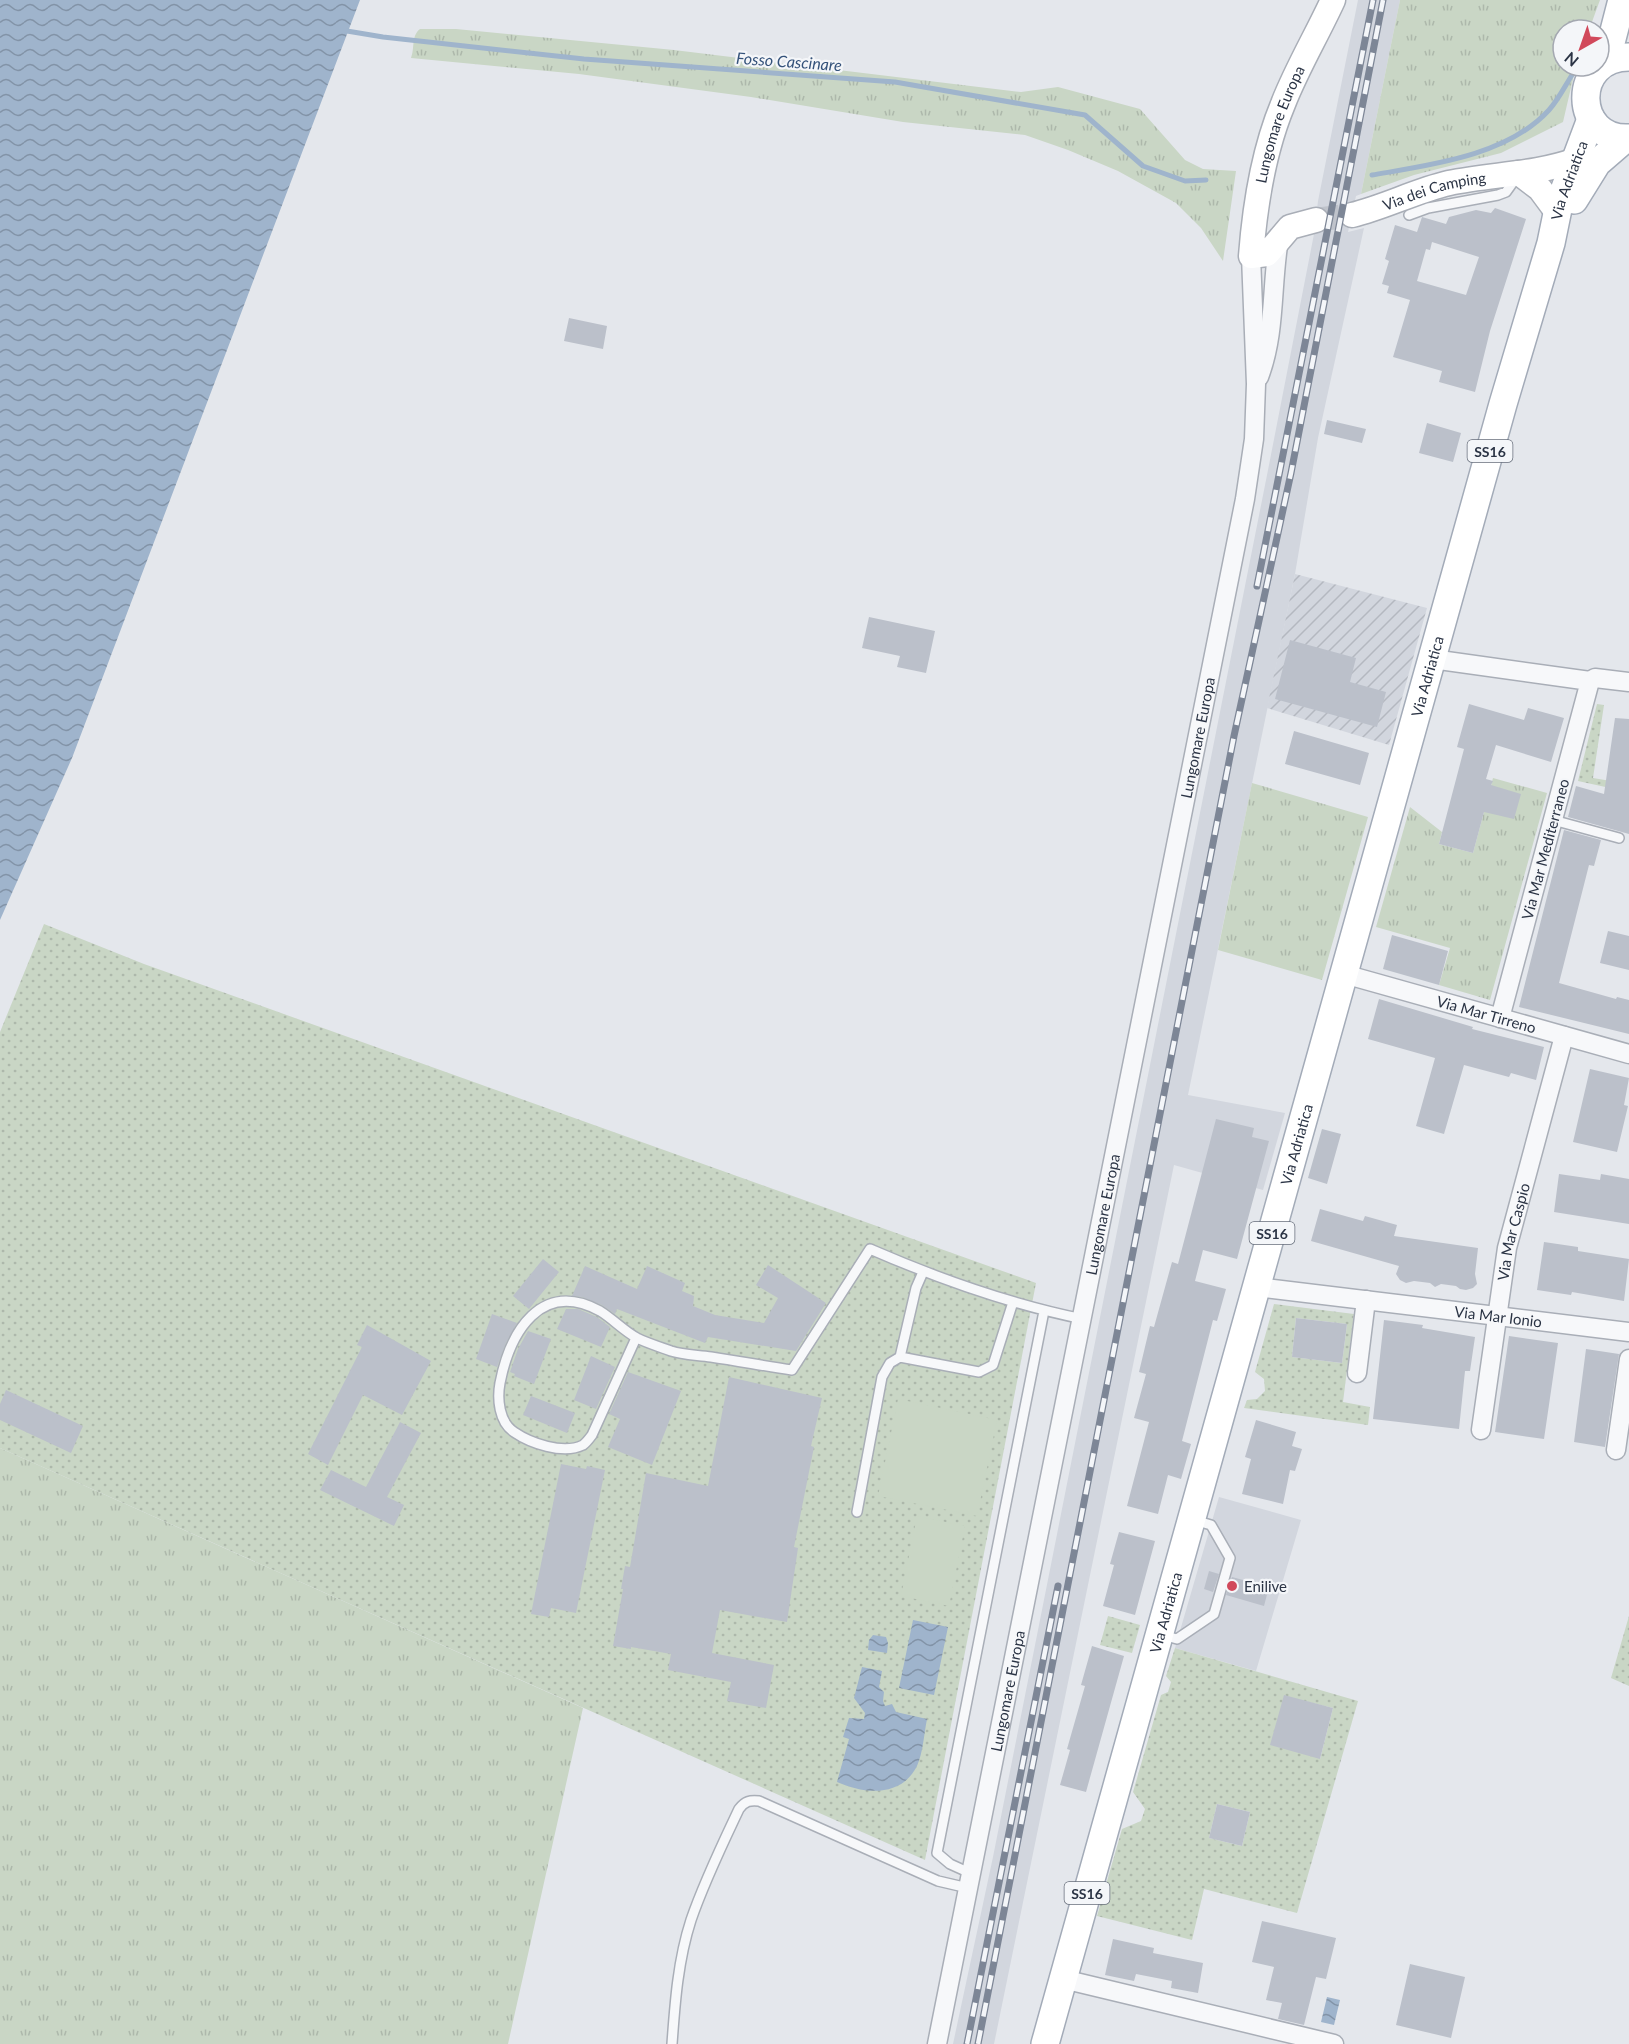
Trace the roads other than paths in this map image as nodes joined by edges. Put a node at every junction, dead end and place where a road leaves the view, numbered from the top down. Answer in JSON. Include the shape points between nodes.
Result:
{"nodes":[{"id":1,"x":1333,"y":0,"type":"edge"},
{"id":2,"x":1622,"y":0,"type":"edge"},
{"id":3,"x":1618,"y":59,"type":"edge"},
{"id":4,"x":1591,"y":119,"type":"junction"},
{"id":5,"x":1627,"y":138,"type":"edge"},
{"id":6,"x":1576,"y":160,"type":"junction"},
{"id":7,"x":1519,"y":173,"type":"junction"},
{"id":8,"x":1557,"y":212,"type":"junction"},
{"id":9,"x":1352,"y":215,"type":"tunnel mouth"},
{"id":10,"x":1409,"y":215,"type":"dead end"},
{"id":11,"x":1316,"y":220,"type":"tunnel mouth"},
{"id":12,"x":1279,"y":239,"type":"junction"},
{"id":13,"x":1551,"y":243,"type":"junction"},
{"id":14,"x":1251,"y":256,"type":"junction"},
{"id":15,"x":1256,"y":384,"type":"junction"},
{"id":16,"x":1432,"y":659,"type":"junction"},
{"id":17,"x":1590,"y":681,"type":"junction"},
{"id":18,"x":1629,"y":682,"type":"edge"},
{"id":19,"x":1553,"y":820,"type":"junction"},
{"id":20,"x":1619,"y":838,"type":"dead end"},
{"id":21,"x":1344,"y":974,"type":"junction"},
{"id":22,"x":1500,"y":1018,"type":"junction"},
{"id":23,"x":1564,"y":1036,"type":"junction"},
{"id":24,"x":1629,"y":1054,"type":"edge"},
{"id":25,"x":923,"y":1272,"type":"junction"},
{"id":26,"x":1257,"y":1287,"type":"junction"},
{"id":27,"x":1366,"y":1300,"type":"junction"},
{"id":28,"x":1013,"y":1302,"type":"junction"},
{"id":29,"x":1044,"y":1311,"type":"junction"},
{"id":30,"x":1497,"y":1316,"type":"junction"},
{"id":31,"x":1083,"y":1319,"type":"junction"},
{"id":32,"x":1629,"y":1332,"type":"edge"},
{"id":33,"x":636,"y":1338,"type":"junction"},
{"id":34,"x":900,"y":1357,"type":"junction"},
{"id":35,"x":1629,"y":1359,"type":"edge"},
{"id":36,"x":1357,"y":1373,"type":"dead end"},
{"id":37,"x":1481,"y":1430,"type":"dead end"},
{"id":38,"x":1616,"y":1449,"type":"dead end"},
{"id":39,"x":857,"y":1512,"type":"dead end"},
{"id":40,"x":1192,"y":1519,"type":"junction"},
{"id":41,"x":1160,"y":1634,"type":"junction"},
{"id":42,"x":969,"y":1880,"type":"junction"},
{"id":43,"x":1063,"y":1979,"type":"junction"},
{"id":44,"x":672,"y":2044,"type":"edge"},
{"id":45,"x":937,"y":2044,"type":"edge"},
{"id":46,"x":1045,"y":2044,"type":"edge"},
{"id":47,"x":1334,"y":2044,"type":"edge"}],
"edges":[{"from":1,"to":14,"type":"street","name":"Lungomare Europa","via":[[1279,114],[1254,214]]},
{"from":2,"to":3,"type":"main road","number":"SS16"},
{"from":3,"to":4,"type":"main road","name":"Via Adriatica","number":"SS16","via":[[1597,68],[1588,82],[1585,102]]},
{"from":4,"to":5,"type":"main road","name":"Via Adriatica","number":"SS16","via":[[1613,137]]},
{"from":4,"to":6,"type":"main road","name":"Via Adriatica","number":"SS16"},
{"from":5,"to":13,"type":"main road","name":"Via Adriatica","number":"SS16","via":[[1605,154],[1589,174]]},
{"from":6,"to":7,"type":"street","name":"Via dei Camping"},
{"from":6,"to":8,"type":"main road","name":"Via Adriatica","number":"SS16"},
{"from":7,"to":8,"type":"street","via":[[1540,189]]},
{"from":7,"to":9,"type":"street","name":"Via dei Camping","via":[[1432,188]]},
{"from":7,"to":10,"type":"lane","via":[[1506,192]]},
{"from":8,"to":13,"type":"main road","name":"Via Adriatica","number":"SS16"},
{"from":11,"to":12,"type":"street","via":[[1290,227]]},
{"from":12,"to":14,"type":"street","via":[[1267,254]]},
{"from":12,"to":15,"type":"street","name":"Lungomare Europa","via":[[1271,333]]},
{"from":13,"to":16,"type":"main road","name":"Via Adriatica","number":"SS16"},
{"from":14,"to":15,"type":"street","name":"Lungomare Europa"},
{"from":15,"to":31,"type":"street","name":"Lungomare Europa","via":[[1254,439],[1245,499]]},
{"from":16,"to":17,"type":"street"},
{"from":16,"to":21,"type":"main road","name":"Via Adriatica","number":"SS16"},
{"from":17,"to":18,"type":"street","via":[[1595,678]]},
{"from":17,"to":19,"type":"street","name":"Via Mar Mediterraneo"},
{"from":19,"to":20,"type":"lane"},
{"from":19,"to":22,"type":"street","name":"Via Mar Mediterraneo"},
{"from":21,"to":22,"type":"street","name":"Via Mar Tirreno"},
{"from":21,"to":26,"type":"main road","name":"Via Adriatica","number":"SS16"},
{"from":22,"to":23,"type":"street","name":"Via Mar Tirreno"},
{"from":23,"to":24,"type":"street","name":"Via Mar Tirreno"},
{"from":23,"to":30,"type":"street","name":"Via Mar Caspio","via":[[1508,1248]]},
{"from":25,"to":28,"type":"lane"},
{"from":25,"to":33,"type":"lane","via":[[870,1249],[792,1370],[672,1351]]},
{"from":25,"to":34,"type":"lane"},
{"from":26,"to":27,"type":"street","name":"Via Mar Ionio"},
{"from":26,"to":40,"type":"main road","name":"Via Adriatica","number":"SS16"},
{"from":27,"to":30,"type":"street","name":"Via Mar Ionio"},
{"from":27,"to":36,"type":"street"},
{"from":28,"to":29,"type":"lane"},
{"from":28,"to":34,"type":"lane","via":[[993,1365],[979,1372]]},
{"from":29,"to":31,"type":"lane"},
{"from":29,"to":42,"type":"lane","via":[[938,1853]]},
{"from":30,"to":32,"type":"street","name":"Via Mar Ionio"},
{"from":30,"to":37,"type":"street","name":"Via Mar Caspio"},
{"from":31,"to":42,"type":"street","name":"Lungomare Europa"},
{"from":33,"to":33,"type":"lane","via":[[592,1435],[584,1444],[552,1447],[507,1428],[501,1416],[499,1390],[504,1360],[520,1328],[533,1313],[563,1300],[582,1303]]},
{"from":34,"to":39,"type":"lane","via":[[890,1363],[882,1377]]},
{"from":35,"to":38,"type":"street"},
{"from":40,"to":41,"type":"main road","name":"Via Adriatica","number":"SS16"},
{"from":40,"to":41,"type":"lane","via":[[1210,1525],[1230,1558],[1214,1614],[1177,1639]]},
{"from":41,"to":43,"type":"main road","name":"Via Adriatica","number":"SS16"},
{"from":42,"to":44,"type":"lane","via":[[938,1881],[750,1800],[739,1809],[691,1922],[678,1983]]},
{"from":42,"to":45,"type":"street","name":"Lungomare Europa"},
{"from":43,"to":46,"type":"main road","name":"Via Adriatica","number":"SS16"},
{"from":43,"to":47,"type":"street"}]}
